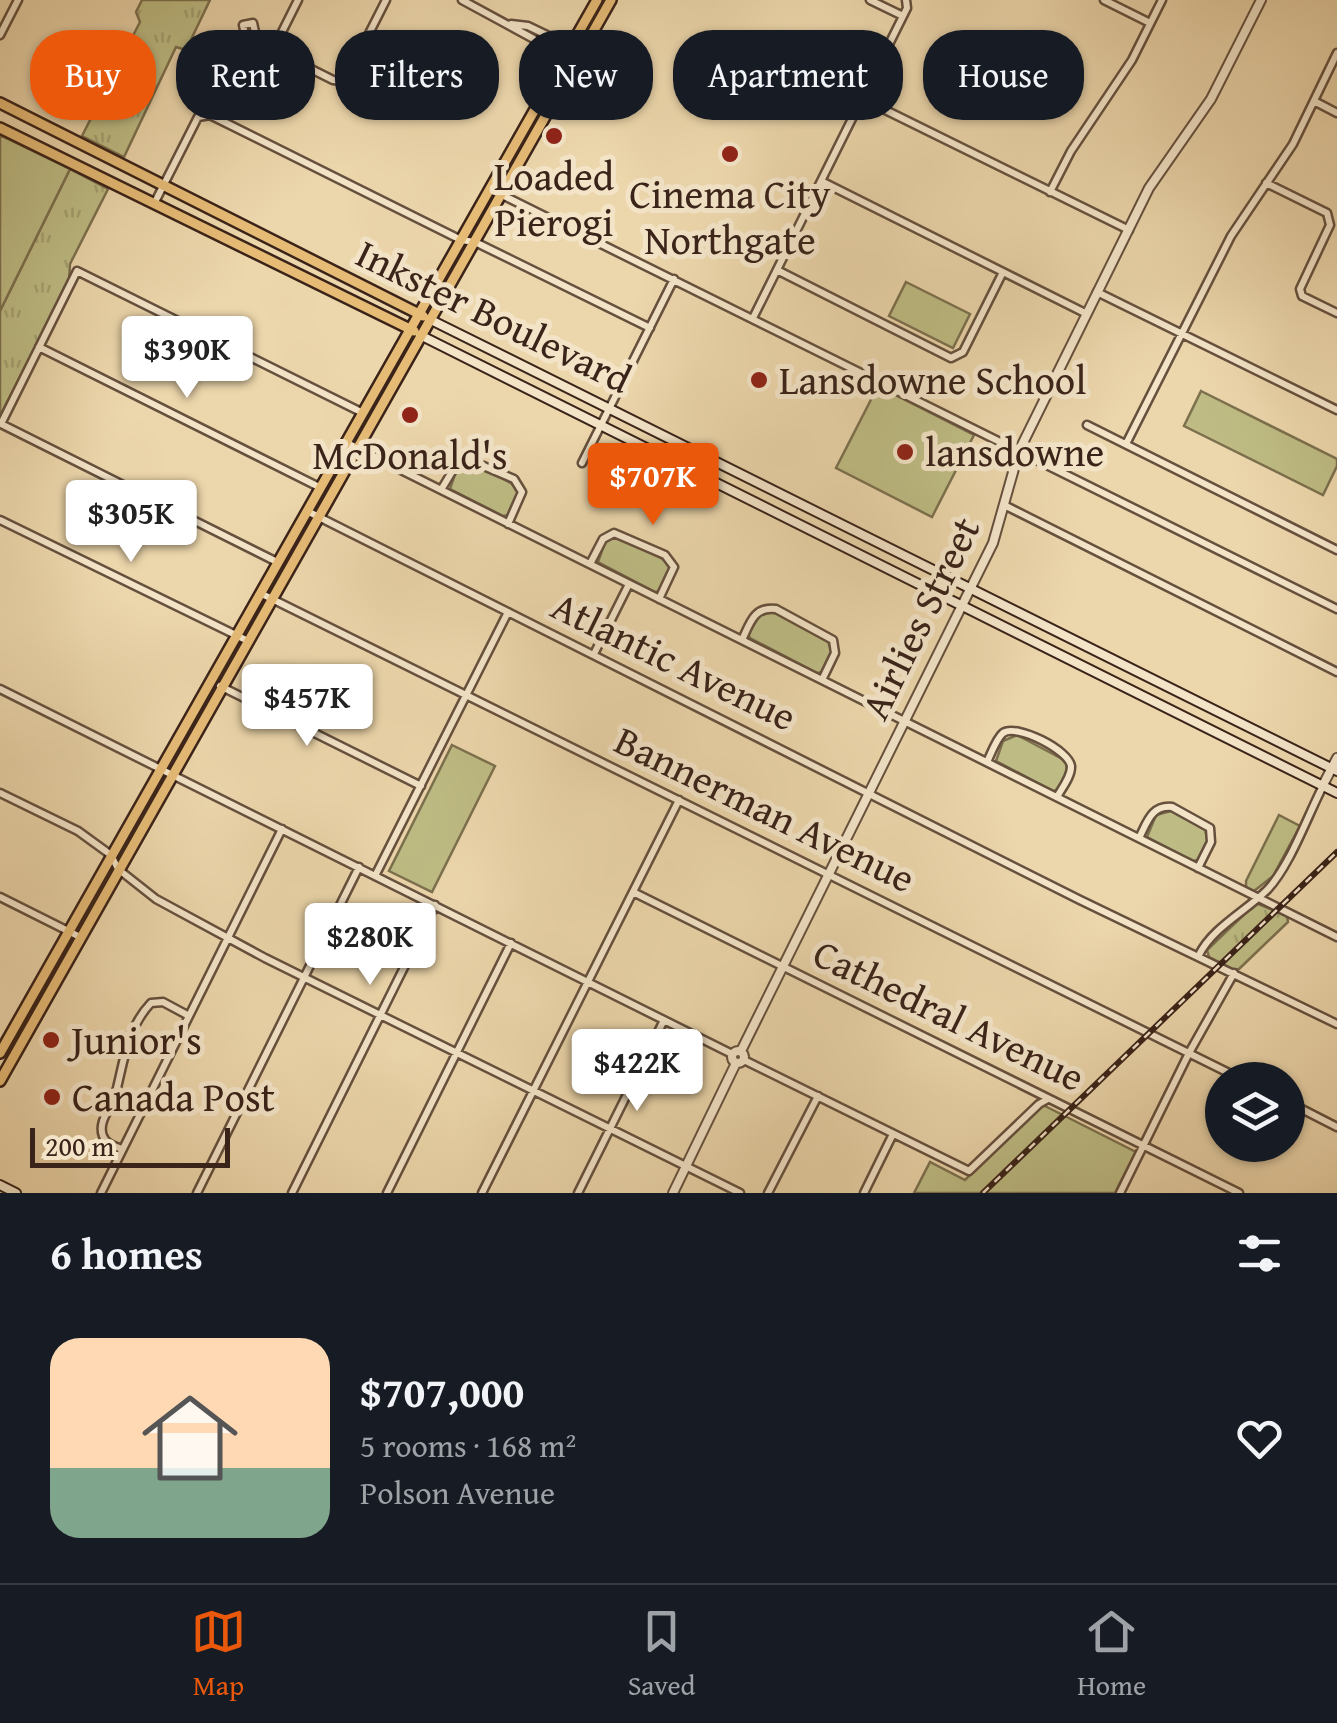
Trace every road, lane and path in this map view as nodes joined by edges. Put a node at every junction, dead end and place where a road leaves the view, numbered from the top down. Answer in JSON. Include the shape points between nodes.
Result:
{"nodes":[{"id":1,"x":18,"y":0,"type":"edge"},
{"id":2,"x":298,"y":0,"type":"edge"},
{"id":3,"x":386,"y":0,"type":"edge"},
{"id":4,"x":462,"y":0,"type":"edge"},
{"id":5,"x":597,"y":0,"type":"edge"},
{"id":6,"x":611,"y":0,"type":"edge"},
{"id":7,"x":870,"y":0,"type":"edge"},
{"id":8,"x":906,"y":0,"type":"edge"},
{"id":9,"x":1104,"y":0,"type":"edge"},
{"id":10,"x":1162,"y":0,"type":"edge"},
{"id":11,"x":1261,"y":0,"type":"edge"},
{"id":12,"x":904,"y":16,"type":"junction"},
{"id":13,"x":1150,"y":23,"type":"junction"},
{"id":14,"x":510,"y":24,"type":"junction"},
{"id":15,"x":283,"y":30,"type":"edge"},
{"id":16,"x":519,"y":30,"type":"edge"},
{"id":17,"x":537,"y":30,"type":"edge"},
{"id":18,"x":580,"y":30,"type":"edge"},
{"id":19,"x":594,"y":30,"type":"edge"},
{"id":20,"x":897,"y":30,"type":"edge"},
{"id":21,"x":0,"y":35,"type":"edge"},
{"id":22,"x":1337,"y":52,"type":"edge"},
{"id":23,"x":315,"y":71,"type":"edge"},
{"id":24,"x":1314,"y":101,"type":"junction"},
{"id":25,"x":0,"y":103,"type":"edge"},
{"id":26,"x":1337,"y":113,"type":"edge"},
{"id":27,"x":903,"y":119,"type":"edge"},
{"id":28,"x":529,"y":120,"type":"edge"},
{"id":29,"x":544,"y":120,"type":"edge"},
{"id":30,"x":850,"y":120,"type":"edge"},
{"id":31,"x":0,"y":128,"type":"edge"},
{"id":32,"x":821,"y":181,"type":"junction"},
{"id":33,"x":1266,"y":183,"type":"junction"},
{"id":34,"x":163,"y":186,"type":"junction"},
{"id":35,"x":490,"y":189,"type":"junction"},
{"id":36,"x":1050,"y":192,"type":"junction"},
{"id":37,"x":502,"y":195,"type":"junction"},
{"id":38,"x":154,"y":204,"type":"junction"},
{"id":39,"x":1129,"y":230,"type":"junction"},
{"id":40,"x":461,"y":240,"type":"junction"},
{"id":41,"x":475,"y":242,"type":"junction"},
{"id":42,"x":776,"y":270,"type":"junction"},
{"id":43,"x":1003,"y":272,"type":"junction"},
{"id":44,"x":674,"y":279,"type":"junction"},
{"id":45,"x":1098,"y":292,"type":"junction"},
{"id":46,"x":418,"y":313,"type":"junction"},
{"id":47,"x":1337,"y":313,"type":"edge"},
{"id":48,"x":1086,"y":314,"type":"junction"},
{"id":49,"x":753,"y":318,"type":"junction"},
{"id":50,"x":430,"y":320,"type":"junction"},
{"id":51,"x":409,"y":328,"type":"junction"},
{"id":52,"x":650,"y":328,"type":"junction"},
{"id":53,"x":1182,"y":333,"type":"junction"},
{"id":54,"x":420,"y":334,"type":"junction"},
{"id":55,"x":39,"y":347,"type":"junction"},
{"id":56,"x":610,"y":407,"type":"junction"},
{"id":57,"x":1337,"y":410,"type":"edge"},
{"id":58,"x":361,"y":412,"type":"junction"},
{"id":59,"x":2,"y":424,"type":"edge"},
{"id":60,"x":601,"y":424,"type":"junction"},
{"id":61,"x":1087,"y":424,"type":"dead end"},
{"id":62,"x":346,"y":442,"type":"junction"},
{"id":63,"x":1126,"y":444,"type":"junction"},
{"id":64,"x":358,"y":449,"type":"junction"},
{"id":65,"x":1018,"y":451,"type":"junction"},
{"id":66,"x":582,"y":463,"type":"dead end"},
{"id":67,"x":319,"y":487,"type":"junction"},
{"id":68,"x":441,"y":490,"type":"junction"},
{"id":69,"x":1006,"y":506,"type":"junction"},
{"id":70,"x":307,"y":511,"type":"junction"},
{"id":71,"x":318,"y":518,"type":"junction"},
{"id":72,"x":0,"y":520,"type":"edge"},
{"id":73,"x":508,"y":524,"type":"junction"},
{"id":74,"x":1337,"y":550,"type":"edge"},
{"id":75,"x":276,"y":562,"type":"junction"},
{"id":76,"x":590,"y":564,"type":"junction"},
{"id":77,"x":629,"y":584,"type":"junction"},
{"id":78,"x":970,"y":588,"type":"junction"},
{"id":79,"x":259,"y":592,"type":"junction"},
{"id":80,"x":273,"y":599,"type":"junction"},
{"id":81,"x":660,"y":599,"type":"junction"},
{"id":82,"x":962,"y":606,"type":"junction"},
{"id":83,"x":1337,"y":609,"type":"edge"},
{"id":84,"x":508,"y":612,"type":"junction"},
{"id":85,"x":234,"y":636,"type":"junction"},
{"id":86,"x":742,"y":640,"type":"junction"},
{"id":87,"x":250,"y":642,"type":"junction"},
{"id":88,"x":594,"y":655,"type":"junction"},
{"id":89,"x":1337,"y":672,"type":"edge"},
{"id":90,"x":210,"y":680,"type":"junction"},
{"id":91,"x":822,"y":680,"type":"junction"},
{"id":92,"x":224,"y":687,"type":"junction"},
{"id":93,"x":0,"y":689,"type":"edge"},
{"id":94,"x":467,"y":694,"type":"junction"},
{"id":95,"x":904,"y":721,"type":"junction"},
{"id":96,"x":1337,"y":758,"type":"edge"},
{"id":97,"x":987,"y":762,"type":"junction"},
{"id":98,"x":160,"y":769,"type":"junction"},
{"id":99,"x":1334,"y":770,"type":"edge"},
{"id":100,"x":172,"y":775,"type":"junction"},
{"id":101,"x":421,"y":786,"type":"junction"},
{"id":102,"x":1323,"y":786,"type":"junction"},
{"id":103,"x":869,"y":792,"type":"junction"},
{"id":104,"x":1337,"y":792,"type":"edge"},
{"id":105,"x":0,"y":793,"type":"edge"},
{"id":106,"x":1058,"y":797,"type":"junction"},
{"id":107,"x":678,"y":800,"type":"junction"},
{"id":108,"x":282,"y":829,"type":"junction"},
{"id":109,"x":1139,"y":838,"type":"junction"},
{"id":110,"x":111,"y":856,"type":"junction"},
{"id":111,"x":358,"y":867,"type":"junction"},
{"id":112,"x":1198,"y":868,"type":"junction"},
{"id":113,"x":118,"y":869,"type":"junction"},
{"id":114,"x":828,"y":874,"type":"junction"},
{"id":115,"x":376,"y":876,"type":"junction"},
{"id":116,"x":633,"y":892,"type":"junction"},
{"id":117,"x":1257,"y":896,"type":"junction"},
{"id":118,"x":0,"y":897,"type":"edge"},
{"id":119,"x":435,"y":906,"type":"junction"},
{"id":120,"x":68,"y":932,"type":"junction"},
{"id":121,"x":1337,"y":937,"type":"edge"},
{"id":122,"x":80,"y":938,"type":"junction"},
{"id":123,"x":228,"y":938,"type":"junction"},
{"id":124,"x":512,"y":943,"type":"junction"},
{"id":125,"x":1199,"y":956,"type":"junction"},
{"id":126,"x":781,"y":965,"type":"junction"},
{"id":127,"x":1234,"y":973,"type":"junction"},
{"id":128,"x":304,"y":976,"type":"junction"},
{"id":129,"x":588,"y":981,"type":"junction"},
{"id":130,"x":381,"y":1014,"type":"junction"},
{"id":131,"x":189,"y":1016,"type":"junction"},
{"id":132,"x":664,"y":1019,"type":"junction"},
{"id":133,"x":1337,"y":1024,"type":"edge"},
{"id":134,"x":457,"y":1052,"type":"junction"},
{"id":135,"x":1189,"y":1053,"type":"junction"},
{"id":136,"x":0,"y":1054,"type":"edge"},
{"id":137,"x":738,"y":1057,"type":"junction"},
{"id":138,"x":1207,"y":1062,"type":"edge"},
{"id":139,"x":0,"y":1080,"type":"edge"},
{"id":140,"x":534,"y":1090,"type":"junction"},
{"id":141,"x":818,"y":1096,"type":"junction"},
{"id":142,"x":1049,"y":1099,"type":"junction"},
{"id":143,"x":1305,"y":1111,"type":"edge"},
{"id":144,"x":1337,"y":1127,"type":"edge"},
{"id":145,"x":610,"y":1129,"type":"junction"},
{"id":146,"x":893,"y":1134,"type":"junction"},
{"id":147,"x":1143,"y":1146,"type":"junction"},
{"id":148,"x":122,"y":1150,"type":"junction"},
{"id":149,"x":686,"y":1166,"type":"junction"},
{"id":150,"x":0,"y":1185,"type":"edge"},
{"id":151,"x":16,"y":1193,"type":"edge"},
{"id":152,"x":101,"y":1193,"type":"edge"},
{"id":153,"x":197,"y":1193,"type":"edge"},
{"id":154,"x":292,"y":1193,"type":"edge"},
{"id":155,"x":387,"y":1193,"type":"edge"},
{"id":156,"x":482,"y":1193,"type":"edge"},
{"id":157,"x":578,"y":1193,"type":"edge"},
{"id":158,"x":673,"y":1193,"type":"edge"},
{"id":159,"x":740,"y":1193,"type":"edge"},
{"id":160,"x":768,"y":1193,"type":"edge"},
{"id":161,"x":864,"y":1193,"type":"edge"},
{"id":162,"x":1120,"y":1193,"type":"edge"},
{"id":163,"x":1238,"y":1193,"type":"edge"}],
"edges":[{"from":1,"to":21,"type":"street"},
{"from":2,"to":15,"type":"street"},
{"from":3,"to":23,"type":"street","via":[[342,81]]},
{"from":4,"to":14,"type":"street"},
{"from":5,"to":18,"type":"main road"},
{"from":6,"to":19,"type":"main road"},
{"from":7,"to":12,"type":"street"},
{"from":8,"to":12,"type":"street"},
{"from":9,"to":13,"type":"street"},
{"from":10,"to":13,"type":"street"},
{"from":11,"to":39,"type":"main road","name":"Airlies Street","via":[[1211,99],[1149,188]]},
{"from":12,"to":20,"type":"street"},
{"from":13,"to":36,"type":"street"},
{"from":14,"to":16,"type":"street"},
{"from":14,"to":17,"type":"street"},
{"from":22,"to":24,"type":"street"},
{"from":24,"to":26,"type":"street"},
{"from":24,"to":33,"type":"street"},
{"from":25,"to":34,"type":"main road","name":"Inkster Boulevard"},
{"from":27,"to":36,"type":"street"},
{"from":28,"to":35,"type":"main road"},
{"from":29,"to":37,"type":"main road"},
{"from":30,"to":32,"type":"street"},
{"from":31,"to":38,"type":"main road","name":"Inkster Boulevard"},
{"from":32,"to":42,"type":"street"},
{"from":32,"to":43,"type":"street"},
{"from":33,"to":47,"type":"street","via":[[1330,219],[1300,290]]},
{"from":33,"to":53,"type":"street","via":[[1230,236]]},
{"from":34,"to":38,"type":"street"},
{"from":34,"to":40,"type":"street","via":[[198,118],[210,115]]},
{"from":34,"to":46,"type":"main road","name":"Inkster Boulevard"},
{"from":35,"to":37,"type":"street"},
{"from":35,"to":40,"type":"main road"},
{"from":36,"to":39,"type":"street"},
{"from":37,"to":41,"type":"main road"},
{"from":37,"to":44,"type":"street"},
{"from":38,"to":51,"type":"main road","name":"Inkster Boulevard"},
{"from":39,"to":45,"type":"main road","name":"Airlies Street"},
{"from":40,"to":41,"type":"street"},
{"from":40,"to":46,"type":"main road"},
{"from":41,"to":50,"type":"main road"},
{"from":41,"to":52,"type":"street"},
{"from":42,"to":43,"type":"street","via":[[951,358],[963,352]]},
{"from":42,"to":49,"type":"street"},
{"from":43,"to":48,"type":"street"},
{"from":44,"to":49,"type":"street"},
{"from":44,"to":52,"type":"street"},
{"from":45,"to":48,"type":"main road","name":"Airlies Street"},
{"from":45,"to":53,"type":"street"},
{"from":46,"to":50,"type":"main road","name":"Inkster Boulevard"},
{"from":46,"to":51,"type":"main road"},
{"from":48,"to":65,"type":"main road","name":"Airlies Street"},
{"from":49,"to":65,"type":"street"},
{"from":50,"to":54,"type":"main road"},
{"from":50,"to":56,"type":"main road","name":"Inkster Boulevard"},
{"from":51,"to":54,"type":"main road","name":"Inkster Boulevard"},
{"from":51,"to":58,"type":"main road"},
{"from":52,"to":56,"type":"street"},
{"from":53,"to":57,"type":"street"},
{"from":53,"to":63,"type":"street"},
{"from":54,"to":60,"type":"main road","name":"Inkster Boulevard"},
{"from":54,"to":64,"type":"main road"},
{"from":55,"to":58,"type":"street","via":[[77,271]]},
{"from":55,"to":59,"type":"street"},
{"from":55,"to":67,"type":"street"},
{"from":56,"to":60,"type":"street"},
{"from":56,"to":78,"type":"main road","name":"Inkster Boulevard"},
{"from":58,"to":62,"type":"main road"},
{"from":59,"to":75,"type":"street"},
{"from":60,"to":66,"type":"street"},
{"from":60,"to":82,"type":"main road","name":"Inkster Boulevard"},
{"from":61,"to":63,"type":"street"},
{"from":62,"to":64,"type":"street"},
{"from":62,"to":67,"type":"main road"},
{"from":63,"to":74,"type":"street"},
{"from":64,"to":68,"type":"street"},
{"from":64,"to":71,"type":"main road"},
{"from":65,"to":69,"type":"main road","name":"Airlies Street"},
{"from":65,"to":83,"type":"street"},
{"from":67,"to":70,"type":"main road"},
{"from":68,"to":73,"type":"street"},
{"from":68,"to":73,"type":"street","via":[[467,459],[514,479],[521,498]]},
{"from":69,"to":78,"type":"main road","name":"Airlies Street"},
{"from":69,"to":89,"type":"street"},
{"from":70,"to":71,"type":"street","name":"Atlantic Avenue"},
{"from":70,"to":75,"type":"main road"},
{"from":71,"to":80,"type":"main road"},
{"from":71,"to":84,"type":"street","name":"Atlantic Avenue"},
{"from":72,"to":85,"type":"street"},
{"from":73,"to":76,"type":"street"},
{"from":75,"to":79,"type":"main road"},
{"from":76,"to":77,"type":"street"},
{"from":76,"to":81,"type":"street","via":[[614,532],[665,555],[674,567]]},
{"from":77,"to":81,"type":"street"},
{"from":77,"to":88,"type":"street"},
{"from":78,"to":82,"type":"main road","name":"Airlies Street"},
{"from":78,"to":99,"type":"main road","name":"Inkster Boulevard"},
{"from":79,"to":80,"type":"street","name":"Bannerman Avenue"},
{"from":79,"to":85,"type":"main road"},
{"from":80,"to":87,"type":"main road"},
{"from":80,"to":94,"type":"street","name":"Bannerman Avenue"},
{"from":81,"to":86,"type":"street"},
{"from":82,"to":95,"type":"main road","name":"Airlies Street"},
{"from":82,"to":102,"type":"main road","name":"Inkster Boulevard"},
{"from":84,"to":88,"type":"street","name":"Atlantic Avenue"},
{"from":84,"to":94,"type":"street"},
{"from":85,"to":87,"type":"street"},
{"from":85,"to":90,"type":"main road"},
{"from":86,"to":91,"type":"street"},
{"from":86,"to":91,"type":"street","via":[[756,613],[776,609],[833,640],[835,652]]},
{"from":87,"to":92,"type":"main road"},
{"from":88,"to":103,"type":"street","name":"Atlantic Avenue"},
{"from":90,"to":92,"type":"street"},
{"from":90,"to":98,"type":"main road"},
{"from":91,"to":95,"type":"street"},
{"from":92,"to":100,"type":"main road"},
{"from":92,"to":101,"type":"street"},
{"from":93,"to":98,"type":"street"},
{"from":94,"to":101,"type":"street"},
{"from":94,"to":107,"type":"street","name":"Bannerman Avenue"},
{"from":95,"to":97,"type":"street"},
{"from":95,"to":103,"type":"main road","name":"Airlies Street"},
{"from":96,"to":99,"type":"main road"},
{"from":97,"to":106,"type":"street"},
{"from":97,"to":106,"type":"street","via":[[1000,737],[1022,732],[1070,760]]},
{"from":98,"to":100,"type":"street"},
{"from":98,"to":110,"type":"main road"},
{"from":99,"to":102,"type":"main road"},
{"from":100,"to":108,"type":"street"},
{"from":100,"to":113,"type":"main road"},
{"from":101,"to":115,"type":"street"},
{"from":102,"to":104,"type":"main road","name":"Inkster Boulevard"},
{"from":102,"to":117,"type":"street","via":[[1279,873]]},
{"from":103,"to":114,"type":"main road","name":"Airlies Street"},
{"from":103,"to":125,"type":"street","name":"Atlantic Avenue"},
{"from":105,"to":110,"type":"street","via":[[78,831]]},
{"from":106,"to":109,"type":"street"},
{"from":107,"to":114,"type":"street","name":"Bannerman Avenue"},
{"from":107,"to":116,"type":"street"},
{"from":108,"to":111,"type":"street"},
{"from":108,"to":123,"type":"street"},
{"from":109,"to":112,"type":"street"},
{"from":109,"to":112,"type":"street","via":[[1152,812],[1172,807],[1210,828]]},
{"from":110,"to":113,"type":"street"},
{"from":110,"to":120,"type":"main road"},
{"from":111,"to":115,"type":"street"},
{"from":111,"to":128,"type":"street"},
{"from":112,"to":117,"type":"street"},
{"from":113,"to":122,"type":"main road"},
{"from":113,"to":123,"type":"street","via":[[152,897]]},
{"from":114,"to":126,"type":"main road","name":"Airlies Street"},
{"from":114,"to":135,"type":"street","name":"Bannerman Avenue"},
{"from":115,"to":119,"type":"street"},
{"from":116,"to":126,"type":"street","name":"Cathedral Avenue"},
{"from":116,"to":129,"type":"street"},
{"from":117,"to":121,"type":"street"},
{"from":117,"to":125,"type":"street"},
{"from":118,"to":120,"type":"street"},
{"from":119,"to":124,"type":"street"},
{"from":119,"to":130,"type":"street"},
{"from":120,"to":122,"type":"street"},
{"from":120,"to":136,"type":"main road"},
{"from":122,"to":139,"type":"main road"},
{"from":123,"to":128,"type":"street"},
{"from":123,"to":131,"type":"street"},
{"from":124,"to":129,"type":"street"},
{"from":124,"to":134,"type":"street"},
{"from":125,"to":127,"type":"street","name":"Atlantic Avenue"},
{"from":126,"to":137,"type":"main road","name":"Airlies Street"},
{"from":126,"to":142,"type":"street","name":"Cathedral Avenue"},
{"from":127,"to":133,"type":"street","name":"Atlantic Avenue"},
{"from":127,"to":135,"type":"street"},
{"from":128,"to":130,"type":"street"},
{"from":128,"to":153,"type":"street"},
{"from":129,"to":132,"type":"street"},
{"from":129,"to":140,"type":"street"},
{"from":130,"to":134,"type":"street"},
{"from":130,"to":154,"type":"street"},
{"from":131,"to":148,"type":"street"},
{"from":131,"to":148,"type":"street","via":[[163,1002],[151,1004],[124,1052],[101,1133]]},
{"from":132,"to":137,"type":"street"},
{"from":132,"to":145,"type":"street"},
{"from":134,"to":140,"type":"street"},
{"from":134,"to":155,"type":"street"},
{"from":135,"to":138,"type":"street","name":"Bannerman Avenue"},
{"from":135,"to":147,"type":"street"},
{"from":137,"to":141,"type":"street"},
{"from":137,"to":149,"type":"main road","name":"Airlies Street"},
{"from":140,"to":145,"type":"street"},
{"from":140,"to":156,"type":"street"},
{"from":141,"to":146,"type":"street"},
{"from":141,"to":160,"type":"street"},
{"from":142,"to":146,"type":"street","via":[[970,1171]]},
{"from":142,"to":147,"type":"street","name":"Cathedral Avenue"},
{"from":143,"to":144,"type":"street"},
{"from":145,"to":149,"type":"street"},
{"from":145,"to":157,"type":"street"},
{"from":146,"to":161,"type":"street"},
{"from":147,"to":162,"type":"street"},
{"from":147,"to":163,"type":"street","name":"Cathedral Avenue"},
{"from":148,"to":152,"type":"street"},
{"from":149,"to":158,"type":"main road","name":"Airlies Street"},
{"from":149,"to":159,"type":"street"},
{"from":150,"to":151,"type":"main road"}]}
